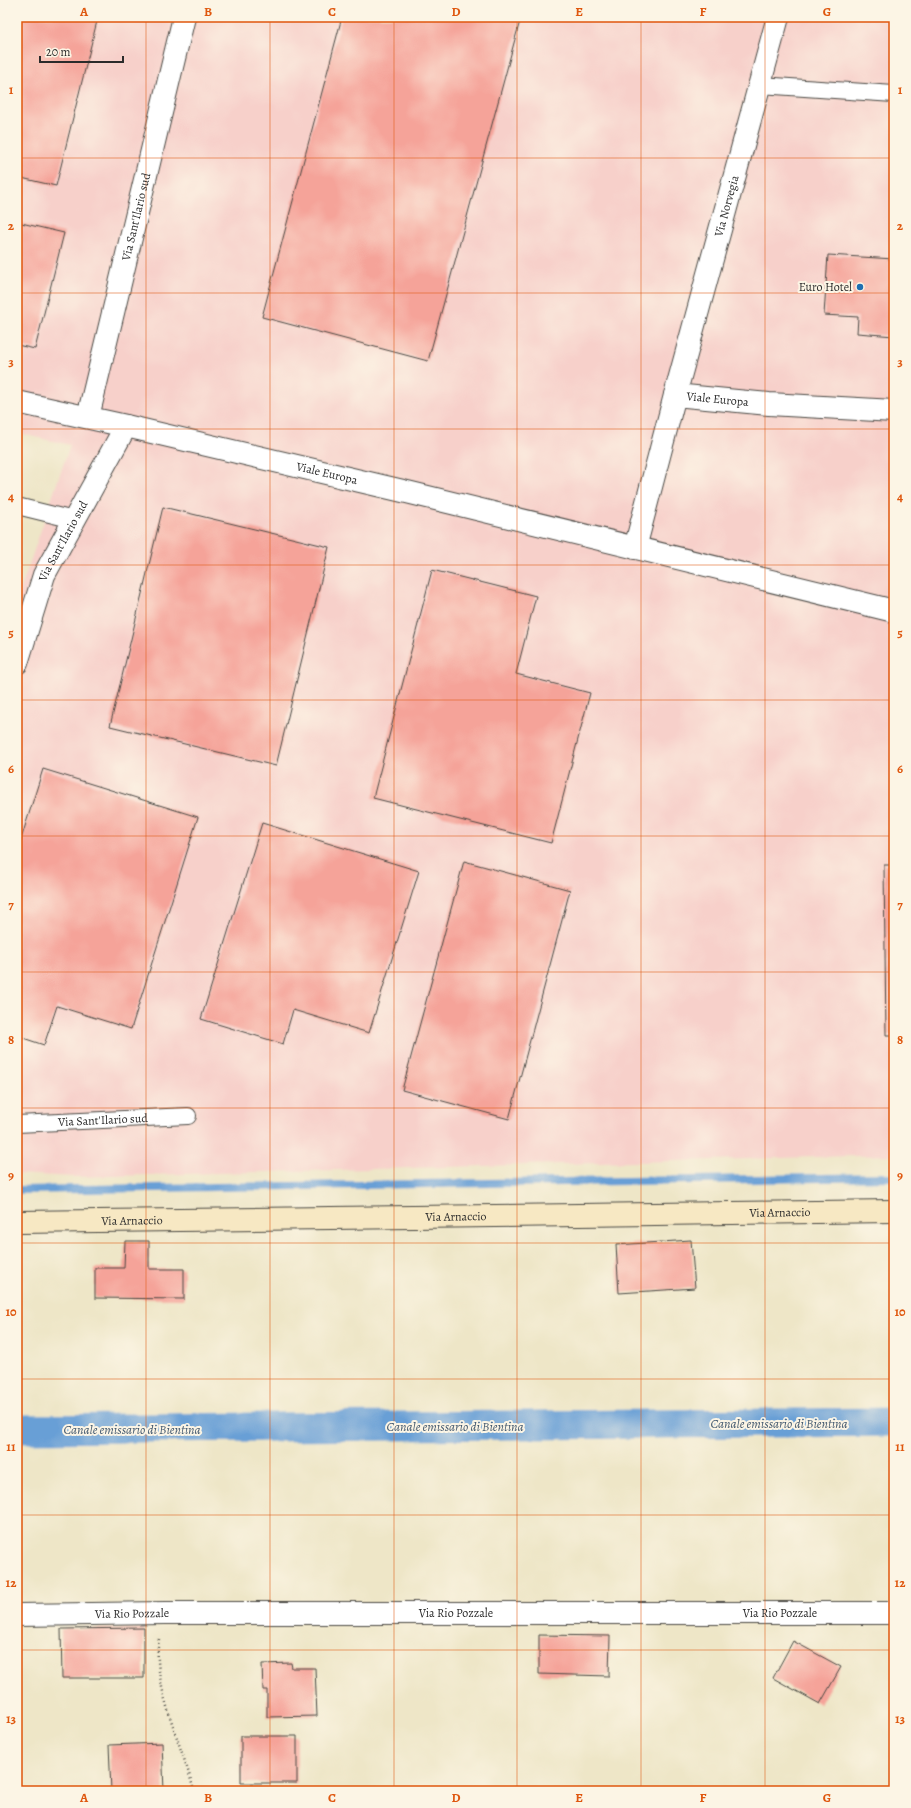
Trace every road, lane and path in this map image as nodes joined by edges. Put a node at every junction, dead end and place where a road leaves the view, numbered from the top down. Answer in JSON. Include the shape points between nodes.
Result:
{"nodes":[{"id":1,"x":184,"y":17,"type":"edge"},
{"id":2,"x":778,"y":17,"type":"edge"},
{"id":3,"x":760,"y":84,"type":"junction"},
{"id":4,"x":894,"y":94,"type":"edge"},
{"id":5,"x":675,"y":395,"type":"junction"},
{"id":6,"x":17,"y":402,"type":"edge"},
{"id":7,"x":894,"y":411,"type":"edge"},
{"id":8,"x":88,"y":417,"type":"junction"},
{"id":9,"x":126,"y":426,"type":"junction"},
{"id":10,"x":17,"y":506,"type":"edge"},
{"id":11,"x":74,"y":520,"type":"junction"},
{"id":12,"x":635,"y":548,"type":"junction"},
{"id":13,"x":894,"y":611,"type":"edge"},
{"id":14,"x":17,"y":663,"type":"edge"},
{"id":15,"x":188,"y":1116,"type":"dead end"},
{"id":16,"x":17,"y":1124,"type":"edge"},
{"id":17,"x":894,"y":1211,"type":"edge"},
{"id":18,"x":17,"y":1222,"type":"edge"},
{"id":19,"x":165,"y":1613,"type":"junction"},
{"id":20,"x":894,"y":1613,"type":"edge"},
{"id":21,"x":17,"y":1615,"type":"edge"},
{"id":22,"x":194,"y":1791,"type":"edge"}],
"edges":[{"from":1,"to":8,"type":"street","name":"Via Sant'Ilario sud"},
{"from":2,"to":3,"type":"street","name":"Via Norvegia"},
{"from":3,"to":4,"type":"lane"},
{"from":3,"to":5,"type":"street","name":"Via Norvegia"},
{"from":5,"to":7,"type":"street","name":"Viale Europa","via":[[769,404]]},
{"from":5,"to":12,"type":"street","name":"Viale Europa"},
{"from":6,"to":8,"type":"street","name":"Viale Europa"},
{"from":8,"to":9,"type":"street","name":"Viale Europa"},
{"from":9,"to":11,"type":"street","name":"Via Sant'Ilario sud"},
{"from":9,"to":12,"type":"street","name":"Viale Europa"},
{"from":10,"to":11,"type":"lane"},
{"from":11,"to":14,"type":"street","name":"Via Sant'Ilario sud","via":[[44,575]]},
{"from":12,"to":13,"type":"street","name":"Viale Europa"},
{"from":15,"to":16,"type":"lane","name":"Via Sant'Ilario sud"},
{"from":17,"to":18,"type":"main road","name":"Via Arnaccio"},
{"from":19,"to":20,"type":"street","name":"Via Rio Pozzale"},
{"from":19,"to":21,"type":"street","name":"Via Rio Pozzale"},
{"from":19,"to":22,"type":"path","via":[[158,1644],[159,1672]]}]}
